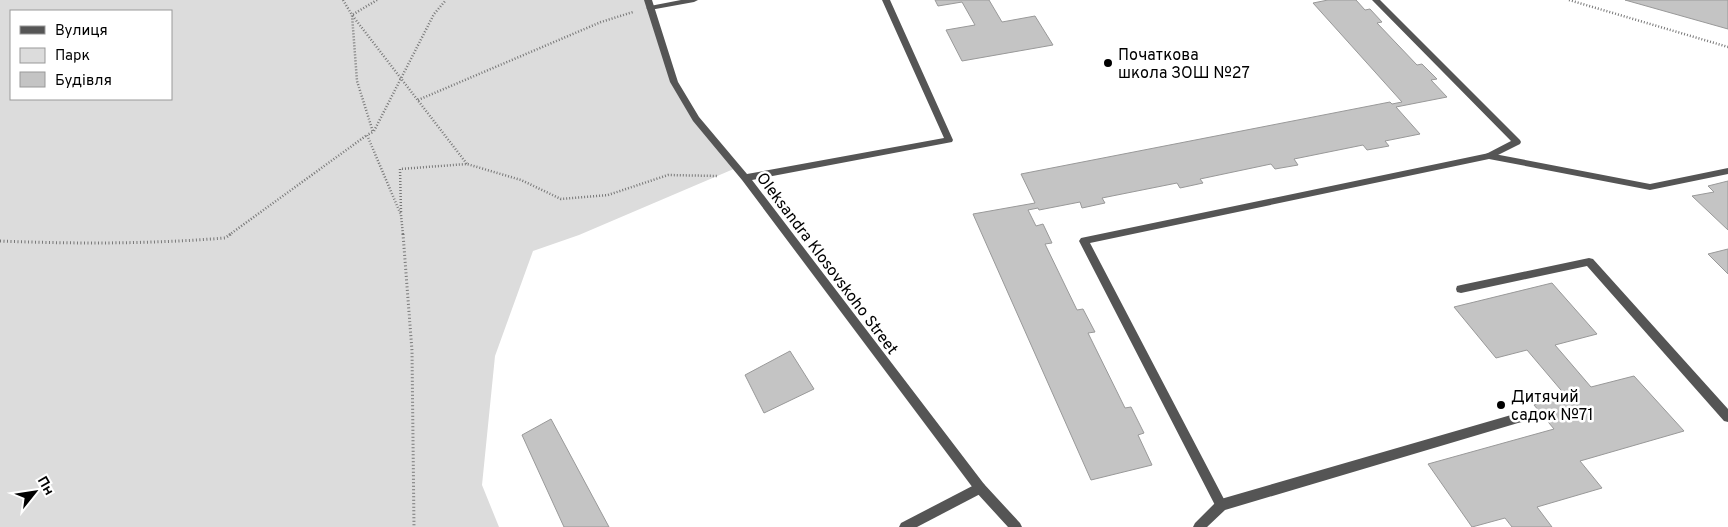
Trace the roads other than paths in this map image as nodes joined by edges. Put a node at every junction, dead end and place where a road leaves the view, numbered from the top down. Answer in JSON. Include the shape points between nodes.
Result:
{"nodes":[{"id":1,"x":694,"y":0,"type":"edge"},
{"id":2,"x":886,"y":0,"type":"edge"},
{"id":3,"x":1376,"y":0,"type":"edge"},
{"id":4,"x":649,"y":4,"type":"edge"},
{"id":5,"x":1490,"y":156,"type":"junction"},
{"id":6,"x":1728,"y":171,"type":"edge"},
{"id":7,"x":744,"y":178,"type":"junction"},
{"id":8,"x":1461,"y":289,"type":"dead end"},
{"id":9,"x":1728,"y":417,"type":"edge"},
{"id":10,"x":1518,"y":418,"type":"dead end"},
{"id":11,"x":980,"y":488,"type":"junction"},
{"id":12,"x":1221,"y":505,"type":"junction"},
{"id":13,"x":905,"y":527,"type":"edge"},
{"id":14,"x":1016,"y":527,"type":"edge"},
{"id":15,"x":1199,"y":527,"type":"edge"}],
"edges":[{"from":1,"to":4,"type":"street"},
{"from":2,"to":7,"type":"street","via":[[949,140]]},
{"from":3,"to":5,"type":"street","via":[[1517,142]]},
{"from":4,"to":7,"type":"street","name":"Oleksandra Klosovskoho Street","via":[[674,82],[696,119]]},
{"from":5,"to":6,"type":"street","via":[[1650,187]]},
{"from":5,"to":12,"type":"street","via":[[1084,241]]},
{"from":7,"to":11,"type":"street","name":"Oleksandra Klosovskoho Street"},
{"from":8,"to":9,"type":"street","via":[[1590,262]]},
{"from":10,"to":12,"type":"street"},
{"from":11,"to":13,"type":"street"},
{"from":11,"to":14,"type":"street","name":"Oleksandra Klosovskoho Street"},
{"from":12,"to":15,"type":"street"}]}
